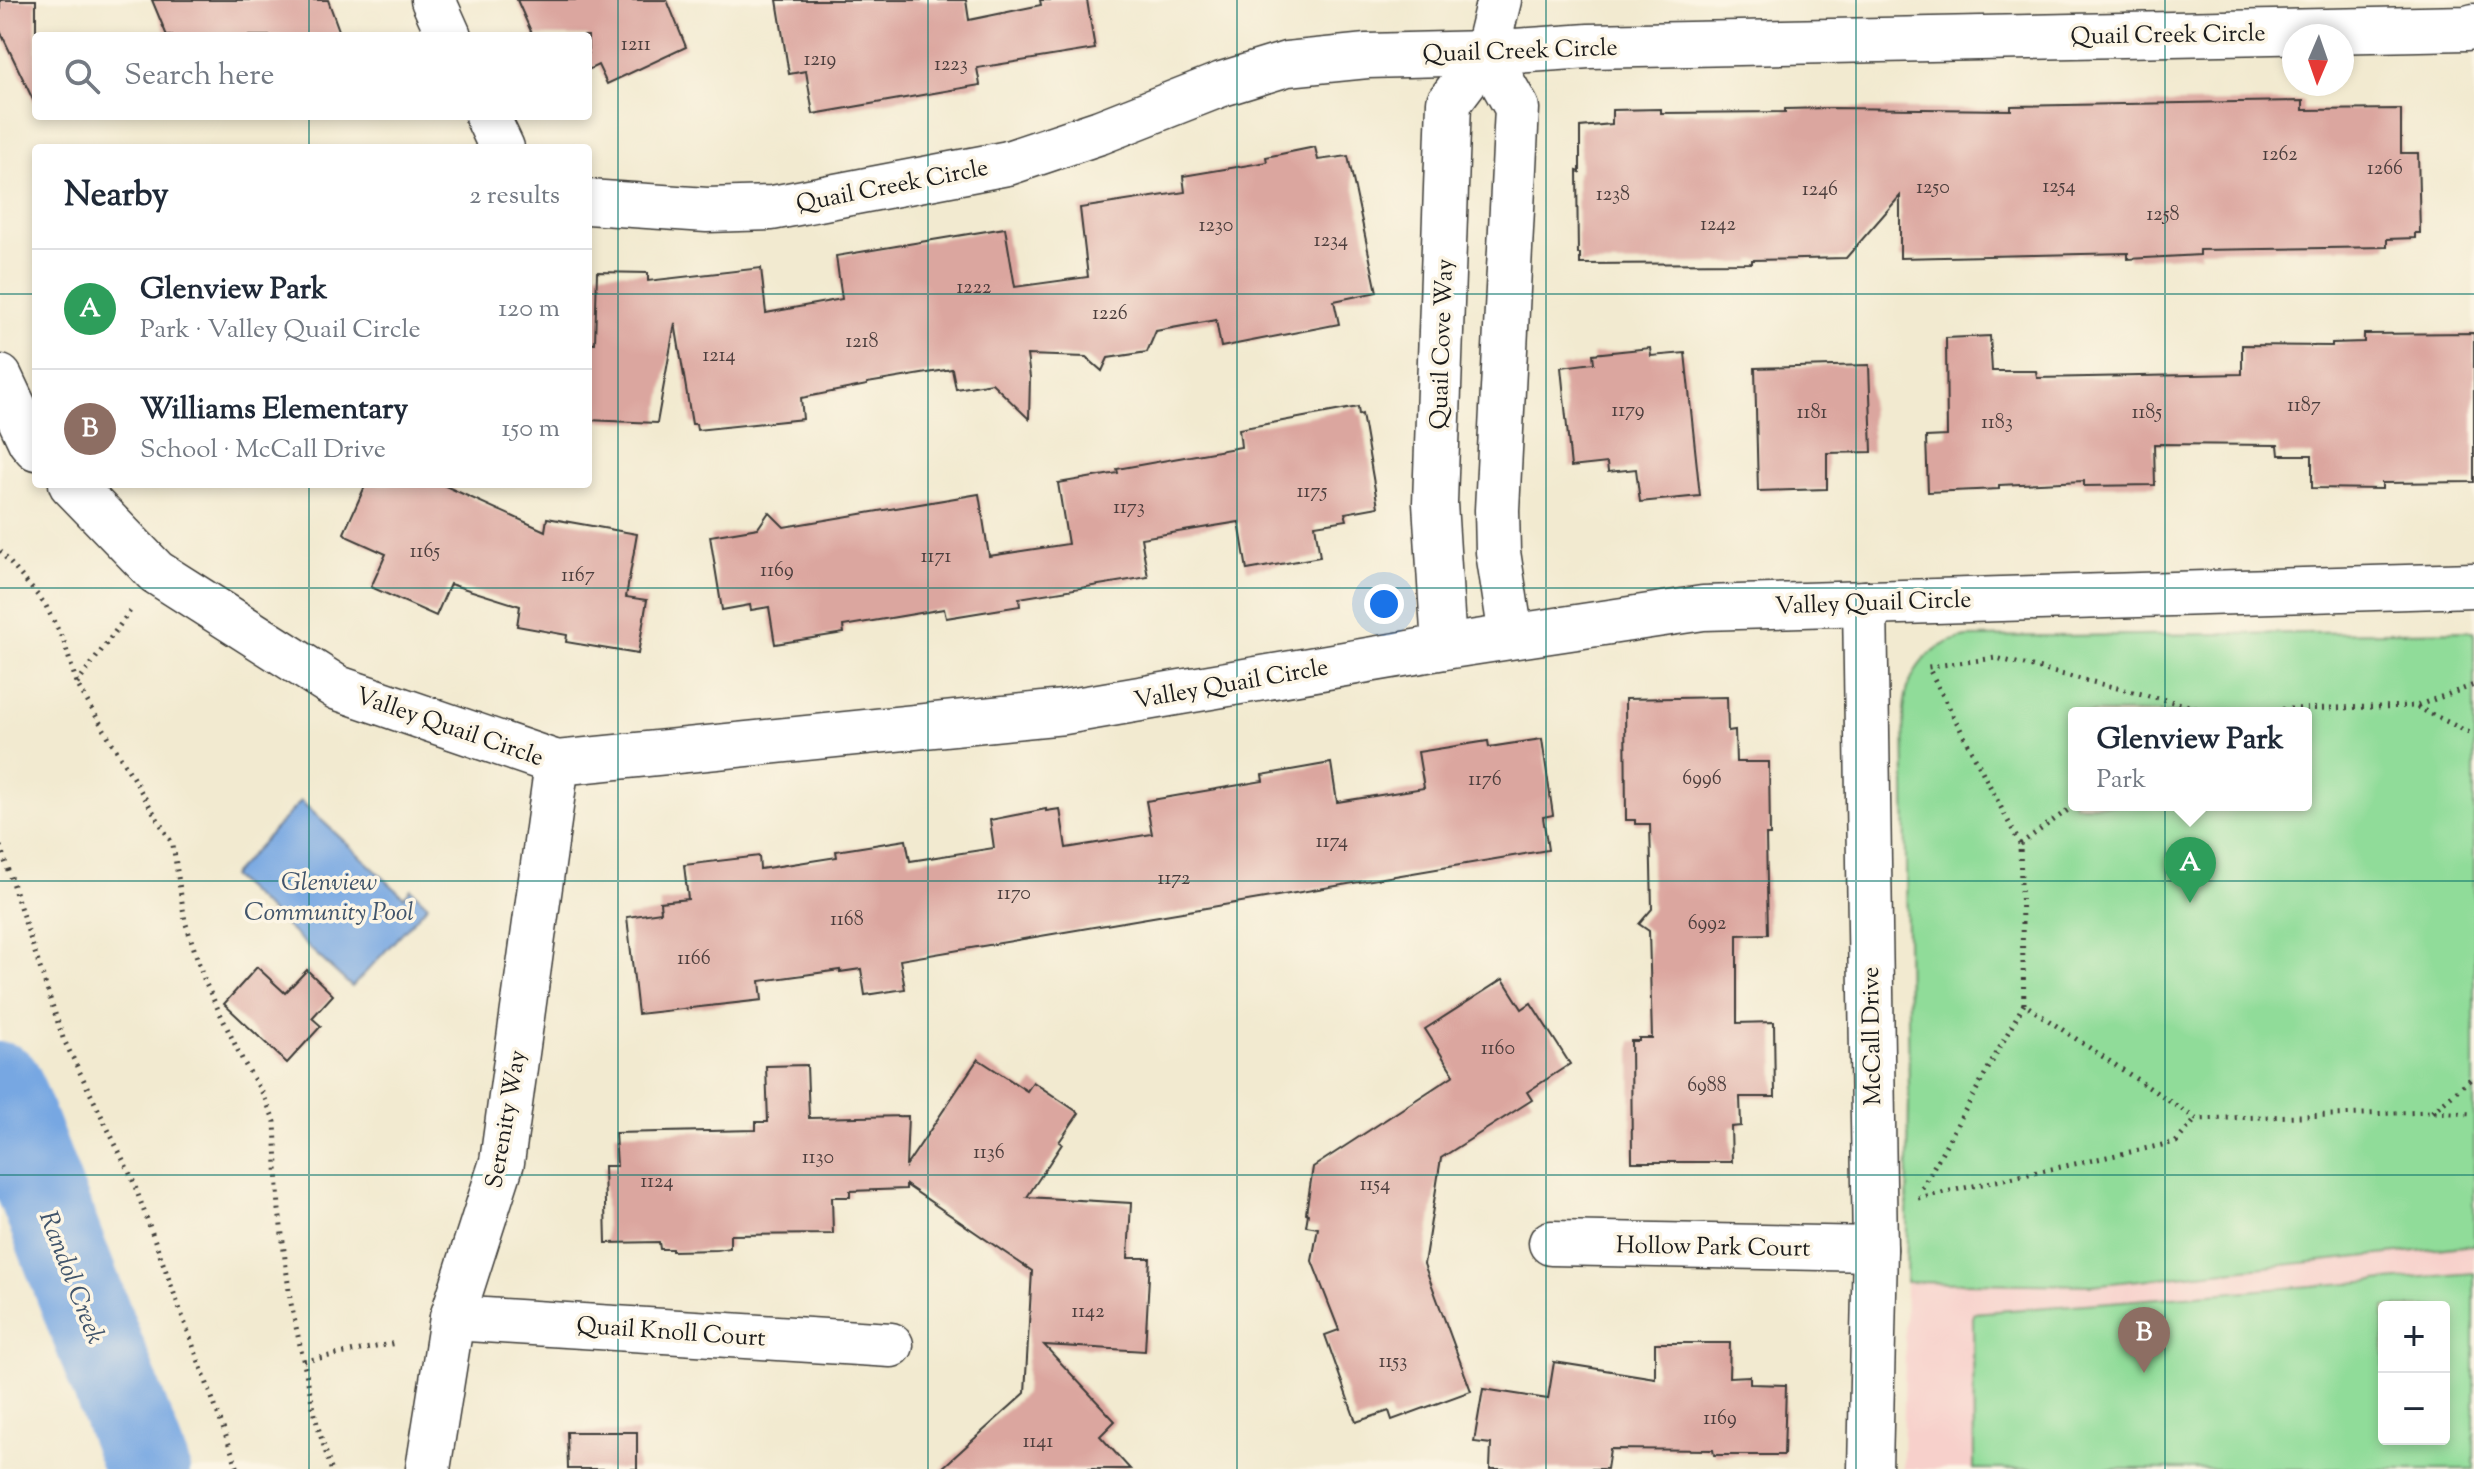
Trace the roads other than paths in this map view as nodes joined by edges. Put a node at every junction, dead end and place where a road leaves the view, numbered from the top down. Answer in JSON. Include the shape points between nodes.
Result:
{"nodes":[{"id":1,"x":433,"y":0,"type":"edge"},
{"id":2,"x":1499,"y":0,"type":"edge"},
{"id":3,"x":2474,"y":26,"type":"edge"},
{"id":4,"x":447,"y":32,"type":"edge"},
{"id":5,"x":1486,"y":53,"type":"junction"},
{"id":6,"x":489,"y":120,"type":"edge"},
{"id":7,"x":500,"y":144,"type":"edge"},
{"id":8,"x":592,"y":202,"type":"edge"},
{"id":9,"x":0,"y":377,"type":"edge"},
{"id":10,"x":32,"y":443,"type":"edge"},
{"id":11,"x":75,"y":488,"type":"edge"},
{"id":12,"x":2474,"y":585,"type":"edge"},
{"id":13,"x":1865,"y":603,"type":"junction"},
{"id":14,"x":1511,"y":636,"type":"junction"},
{"id":15,"x":1444,"y":647,"type":"junction"},
{"id":16,"x":557,"y":763,"type":"junction"},
{"id":17,"x":1551,"y":1243,"type":"dead end"},
{"id":18,"x":1875,"y":1249,"type":"junction"},
{"id":19,"x":452,"y":1318,"type":"junction"},
{"id":20,"x":891,"y":1345,"type":"dead end"},
{"id":21,"x":428,"y":1469,"type":"edge"},
{"id":22,"x":1870,"y":1469,"type":"edge"}],
"edges":[{"from":1,"to":4,"type":"street"},
{"from":2,"to":5,"type":"street","name":"Quail Cove Way"},
{"from":3,"to":5,"type":"street","name":"Quail Creek Circle","via":[[1589,46]]},
{"from":5,"to":8,"type":"street","name":"Quail Creek Circle","via":[[1287,64],[1008,163],[772,208],[707,210]]},
{"from":5,"to":14,"type":"street","via":[[1517,108],[1497,510]]},
{"from":5,"to":15,"type":"street","name":"Quail Cove Way","via":[[1449,102],[1435,503]]},
{"from":6,"to":7,"type":"street"},
{"from":9,"to":10,"type":"street"},
{"from":11,"to":16,"type":"street","name":"Valley Quail Circle","via":[[156,572],[338,688]]},
{"from":12,"to":13,"type":"street","name":"Valley Quail Circle"},
{"from":13,"to":14,"type":"street","name":"Valley Quail Circle","via":[[1703,608]]},
{"from":13,"to":18,"type":"street","name":"McCall Drive"},
{"from":14,"to":15,"type":"street","name":"Valley Quail Circle"},
{"from":15,"to":16,"type":"street","name":"Valley Quail Circle","via":[[1064,712]]},
{"from":16,"to":19,"type":"street","name":"Serenity Way","via":[[502,1162]]},
{"from":17,"to":18,"type":"street","name":"Hollow Park Court"},
{"from":18,"to":22,"type":"street","name":"McCall Drive"},
{"from":19,"to":20,"type":"street","name":"Quail Knoll Court"},
{"from":19,"to":21,"type":"street","name":"Serenity Way"}]}
